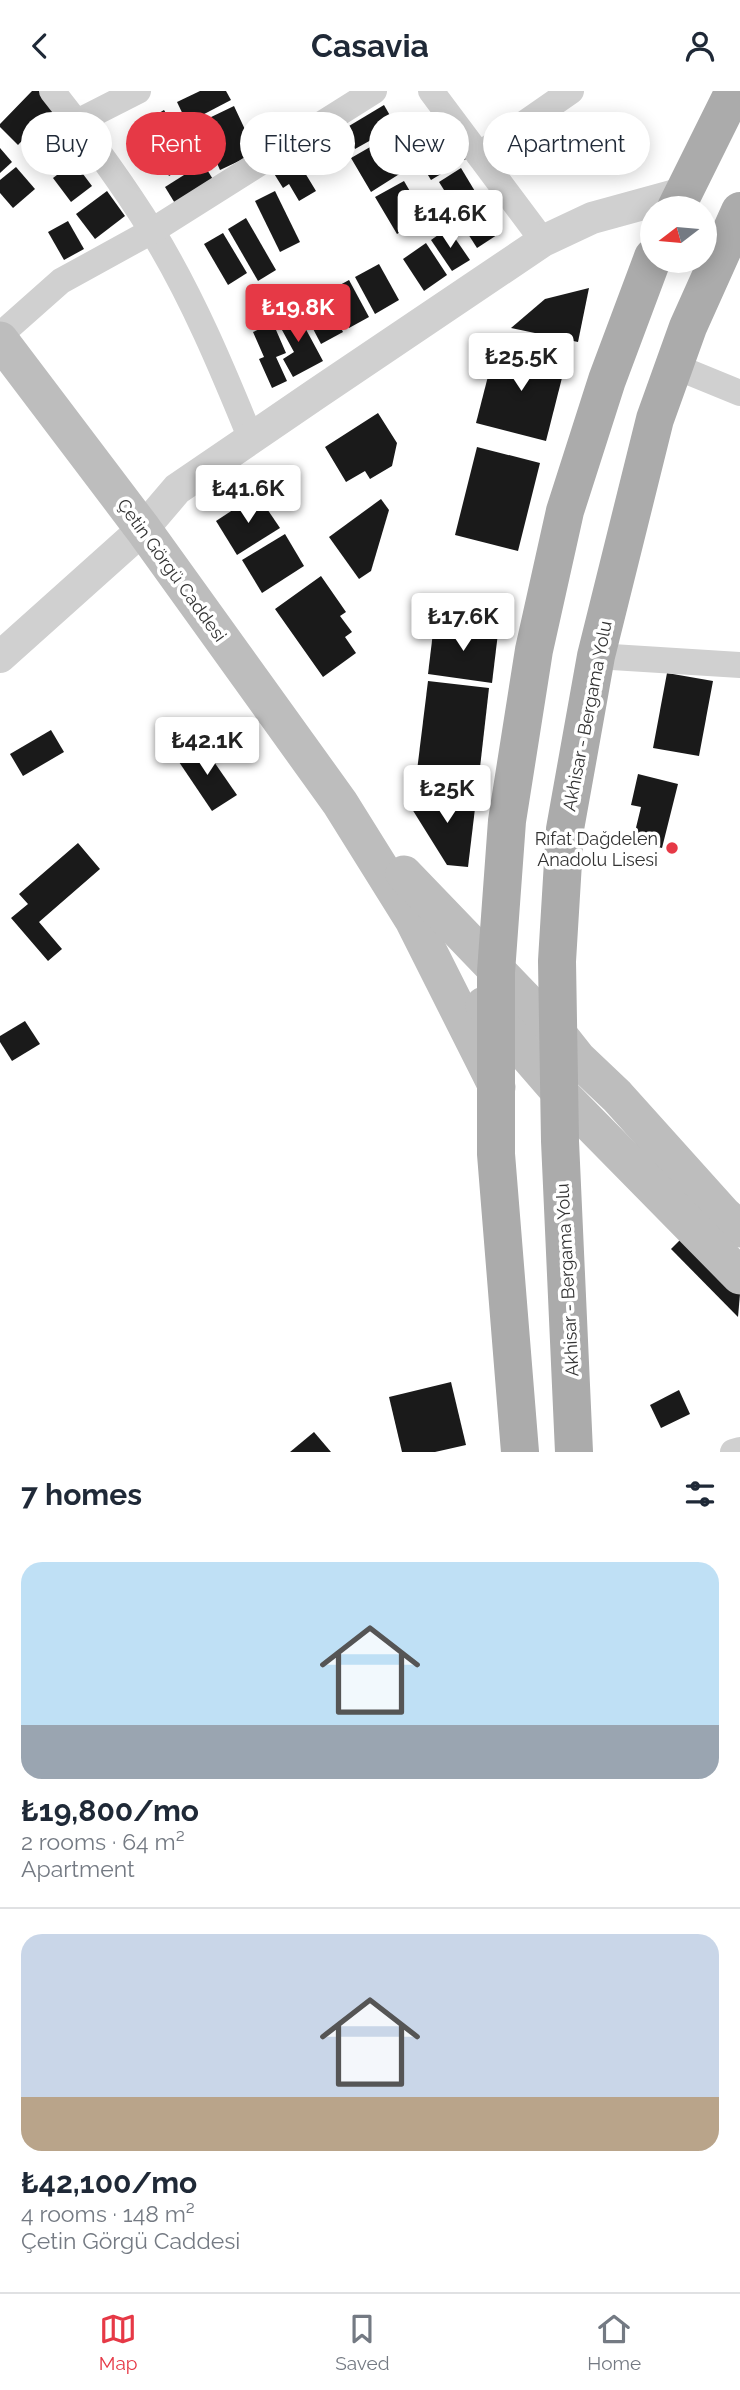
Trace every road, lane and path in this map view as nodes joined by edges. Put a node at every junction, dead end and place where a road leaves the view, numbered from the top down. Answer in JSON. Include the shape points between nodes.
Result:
{"nodes":[{"id":1,"x":52,"y":91,"type":"edge"},
{"id":2,"x":138,"y":91,"type":"edge"},
{"id":3,"x":374,"y":91,"type":"edge"},
{"id":4,"x":431,"y":91,"type":"edge"},
{"id":5,"x":571,"y":91,"type":"edge"},
{"id":6,"x":724,"y":97,"type":"edge"},
{"id":7,"x":69,"y":112,"type":"edge"},
{"id":8,"x":97,"y":112,"type":"edge"},
{"id":9,"x":479,"y":155,"type":"junction"},
{"id":10,"x":112,"y":173,"type":"edge"},
{"id":11,"x":682,"y":196,"type":"edge"},
{"id":12,"x":640,"y":209,"type":"edge"},
{"id":13,"x":740,"y":211,"type":"edge"},
{"id":14,"x":152,"y":231,"type":"junction"},
{"id":15,"x":543,"y":241,"type":"junction"},
{"id":16,"x":647,"y":273,"type":"edge"},
{"id":17,"x":0,"y":337,"type":"edge"},
{"id":18,"x":674,"y":366,"type":"junction"},
{"id":19,"x":740,"y":393,"type":"edge"},
{"id":20,"x":250,"y":439,"type":"junction"},
{"id":21,"x":144,"y":529,"type":"junction"},
{"id":22,"x":596,"y":656,"type":"junction"},
{"id":23,"x":0,"y":657,"type":"edge"},
{"id":24,"x":740,"y":665,"type":"edge"},
{"id":25,"x":501,"y":904,"type":"junction"},
{"id":26,"x":423,"y":913,"type":"junction"},
{"id":27,"x":496,"y":972,"type":"junction"},
{"id":28,"x":496,"y":1019,"type":"junction"},
{"id":29,"x":559,"y":1034,"type":"junction"},
{"id":30,"x":497,"y":1087,"type":"junction"},
{"id":31,"x":561,"y":1094,"type":"junction"},
{"id":32,"x":740,"y":1229,"type":"edge"},
{"id":33,"x":740,"y":1276,"type":"edge"},
{"id":34,"x":740,"y":1450,"type":"edge"},
{"id":35,"x":520,"y":1452,"type":"edge"},
{"id":36,"x":575,"y":1452,"type":"edge"},
{"id":37,"x":733,"y":1452,"type":"edge"}],
"edges":[{"from":1,"to":7,"type":"street"},
{"from":2,"to":8,"type":"street"},
{"from":3,"to":14,"type":"street"},
{"from":4,"to":9,"type":"street"},
{"from":5,"to":9,"type":"street"},
{"from":6,"to":11,"type":"main road"},
{"from":9,"to":15,"type":"street"},
{"from":10,"to":14,"type":"street"},
{"from":12,"to":15,"type":"street","via":[[592,218]]},
{"from":13,"to":18,"type":"main road","name":"Akhisar - Bergama Yolu"},
{"from":14,"to":17,"type":"street","via":[[61,281]]},
{"from":14,"to":20,"type":"street","via":[[181,283]]},
{"from":15,"to":20,"type":"street"},
{"from":16,"to":25,"type":"main road","via":[[565,511],[534,650],[507,821]]},
{"from":17,"to":21,"type":"main road","name":"Çetin Görgü Caddesi"},
{"from":18,"to":19,"type":"street"},
{"from":18,"to":22,"type":"main road","name":"Akhisar - Bergama Yolu","via":[[655,419]]},
{"from":20,"to":21,"type":"street","via":[[177,489]]},
{"from":21,"to":23,"type":"street"},
{"from":21,"to":26,"type":"main road","name":"Çetin Görgü Caddesi"},
{"from":22,"to":24,"type":"street"},
{"from":22,"to":29,"type":"main road","name":"Akhisar - Bergama Yolu","via":[[565,829]]},
{"from":25,"to":26,"type":"main road","via":[[495,915]]},
{"from":25,"to":27,"type":"main road"},
{"from":26,"to":27,"type":"main road"},
{"from":26,"to":28,"type":"main road"},
{"from":26,"to":30,"type":"main road"},
{"from":27,"to":28,"type":"main road"},
{"from":27,"to":29,"type":"main road"},
{"from":28,"to":30,"type":"main road"},
{"from":28,"to":31,"type":"main road"},
{"from":29,"to":31,"type":"main road","name":"Akhisar - Bergama Yolu"},
{"from":29,"to":32,"type":"main road"},
{"from":30,"to":35,"type":"main road","via":[[496,1154]]},
{"from":31,"to":33,"type":"main road"},
{"from":31,"to":36,"type":"main road","name":"Akhisar - Bergama Yolu"},
{"from":34,"to":37,"type":"street"}]}
